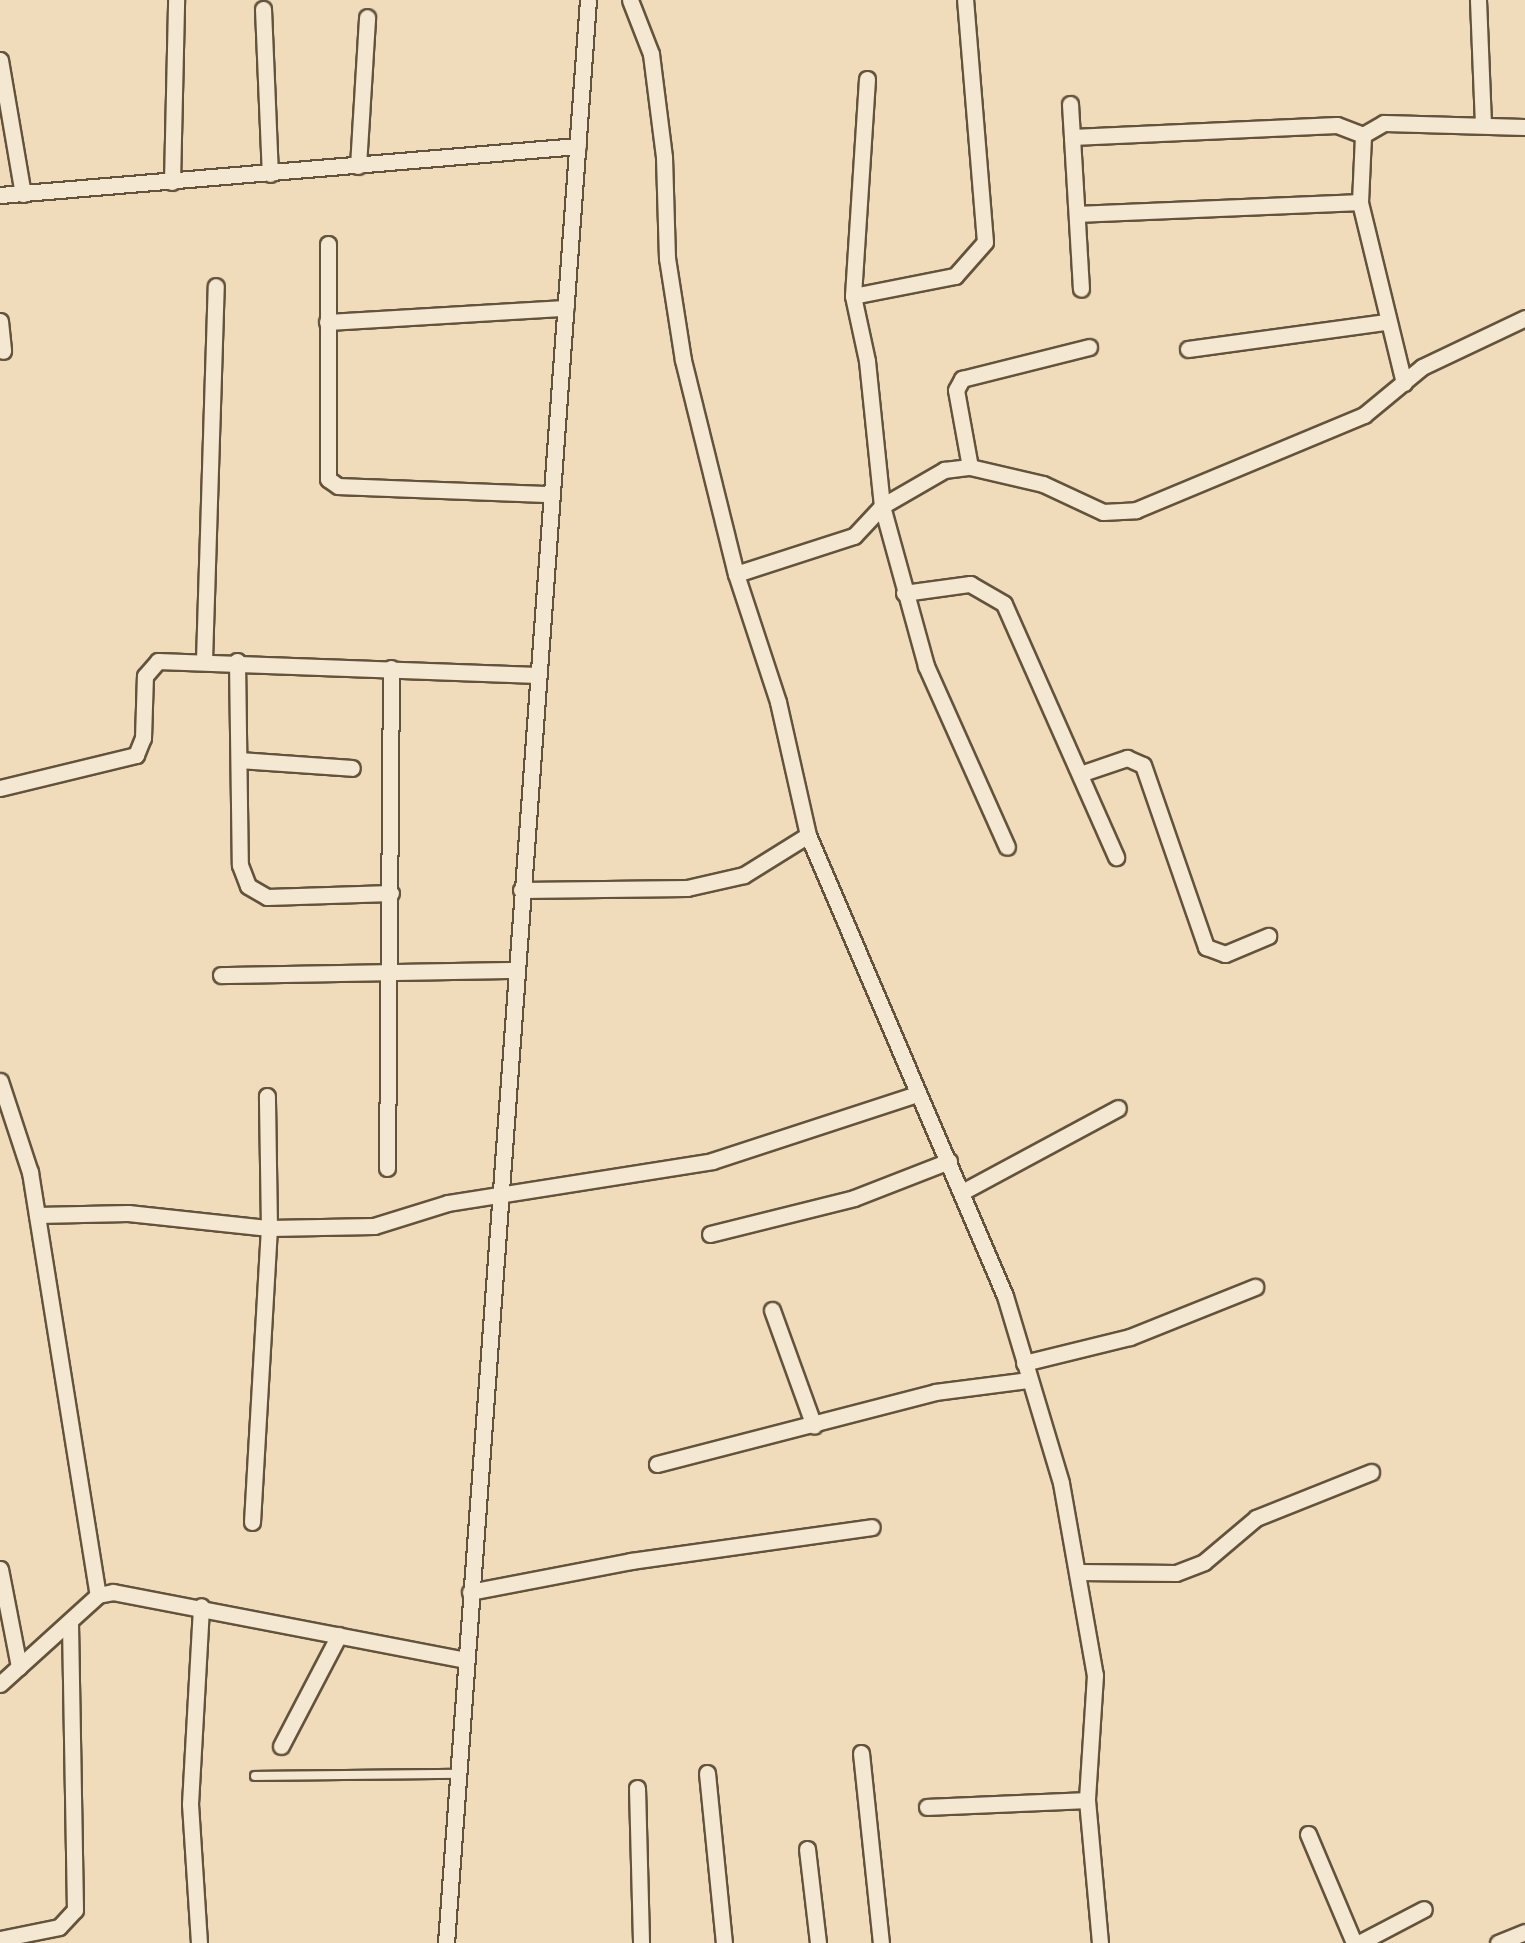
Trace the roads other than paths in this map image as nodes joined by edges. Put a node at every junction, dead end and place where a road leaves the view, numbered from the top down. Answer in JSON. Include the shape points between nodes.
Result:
{"nodes":[{"id":1,"x":176,"y":0,"type":"edge"},
{"id":2,"x":588,"y":0,"type":"edge"},
{"id":3,"x":630,"y":0,"type":"edge"},
{"id":4,"x":965,"y":0,"type":"edge"},
{"id":5,"x":1478,"y":0,"type":"edge"},
{"id":6,"x":263,"y":9,"type":"dead end"},
{"id":7,"x":367,"y":17,"type":"dead end"},
{"id":8,"x":0,"y":60,"type":"edge"},
{"id":9,"x":867,"y":79,"type":"dead end"},
{"id":10,"x":1070,"y":104,"type":"dead end"},
{"id":11,"x":1482,"y":123,"type":"junction"},
{"id":12,"x":1525,"y":127,"type":"edge"},
{"id":13,"x":1363,"y":135,"type":"junction"},
{"id":14,"x":1072,"y":137,"type":"junction"},
{"id":15,"x":578,"y":146,"type":"junction"},
{"id":16,"x":358,"y":166,"type":"junction"},
{"id":17,"x":270,"y":174,"type":"junction"},
{"id":18,"x":172,"y":182,"type":"junction"},
{"id":19,"x":23,"y":194,"type":"junction"},
{"id":20,"x":0,"y":195,"type":"edge"},
{"id":21,"x":1360,"y":202,"type":"junction"},
{"id":22,"x":1077,"y":214,"type":"junction"},
{"id":23,"x":328,"y":244,"type":"dead end"},
{"id":24,"x":216,"y":286,"type":"dead end"},
{"id":25,"x":1081,"y":289,"type":"dead end"},
{"id":26,"x":852,"y":296,"type":"junction"},
{"id":27,"x":566,"y":308,"type":"junction"},
{"id":28,"x":1525,"y":318,"type":"edge"},
{"id":29,"x":0,"y":320,"type":"edge"},
{"id":30,"x":326,"y":322,"type":"junction"},
{"id":31,"x":1384,"y":322,"type":"junction"},
{"id":32,"x":1090,"y":348,"type":"dead end"},
{"id":33,"x":1188,"y":349,"type":"dead end"},
{"id":34,"x":3,"y":351,"type":"dead end"},
{"id":35,"x":1404,"y":384,"type":"junction"},
{"id":36,"x":970,"y":468,"type":"junction"},
{"id":37,"x":551,"y":494,"type":"junction"},
{"id":38,"x":882,"y":506,"type":"junction"},
{"id":39,"x":736,"y":574,"type":"junction"},
{"id":40,"x":904,"y":593,"type":"junction"},
{"id":41,"x":204,"y":660,"type":"junction"},
{"id":42,"x":237,"y":661,"type":"junction"},
{"id":43,"x":391,"y":668,"type":"junction"},
{"id":44,"x":536,"y":675,"type":"junction"},
{"id":45,"x":238,"y":760,"type":"junction"},
{"id":46,"x":352,"y":768,"type":"dead end"},
{"id":47,"x":1080,"y":774,"type":"junction"},
{"id":48,"x":0,"y":788,"type":"edge"},
{"id":49,"x":808,"y":835,"type":"junction"},
{"id":50,"x":1008,"y":847,"type":"dead end"},
{"id":51,"x":1116,"y":856,"type":"dead end"},
{"id":52,"x":521,"y":890,"type":"junction"},
{"id":53,"x":391,"y":893,"type":"junction"},
{"id":54,"x":1268,"y":936,"type":"dead end"},
{"id":55,"x":515,"y":970,"type":"junction"},
{"id":56,"x":390,"y":972,"type":"junction"},
{"id":57,"x":221,"y":975,"type":"dead end"},
{"id":58,"x":0,"y":1081,"type":"edge"},
{"id":59,"x":917,"y":1094,"type":"junction"},
{"id":60,"x":267,"y":1096,"type":"dead end"},
{"id":61,"x":1118,"y":1108,"type":"dead end"},
{"id":62,"x":949,"y":1161,"type":"junction"},
{"id":63,"x":387,"y":1168,"type":"dead end"},
{"id":64,"x":962,"y":1192,"type":"junction"},
{"id":65,"x":500,"y":1194,"type":"junction"},
{"id":66,"x":38,"y":1215,"type":"junction"},
{"id":67,"x":269,"y":1228,"type":"junction"},
{"id":68,"x":710,"y":1234,"type":"dead end"},
{"id":69,"x":1255,"y":1287,"type":"dead end"},
{"id":70,"x":772,"y":1310,"type":"dead end"},
{"id":71,"x":1024,"y":1363,"type":"junction"},
{"id":72,"x":1029,"y":1380,"type":"junction"},
{"id":73,"x":814,"y":1426,"type":"junction"},
{"id":74,"x":656,"y":1464,"type":"dead end"},
{"id":75,"x":1371,"y":1472,"type":"dead end"},
{"id":76,"x":252,"y":1522,"type":"dead end"},
{"id":77,"x":872,"y":1527,"type":"dead end"},
{"id":78,"x":0,"y":1569,"type":"edge"},
{"id":79,"x":1080,"y":1572,"type":"junction"},
{"id":80,"x":470,"y":1592,"type":"junction"},
{"id":81,"x":98,"y":1595,"type":"junction"},
{"id":82,"x":201,"y":1606,"type":"junction"},
{"id":83,"x":70,"y":1622,"type":"junction"},
{"id":84,"x":339,"y":1634,"type":"junction"},
{"id":85,"x":466,"y":1660,"type":"junction"},
{"id":86,"x":19,"y":1667,"type":"junction"},
{"id":87,"x":0,"y":1684,"type":"edge"},
{"id":88,"x":281,"y":1746,"type":"dead end"},
{"id":89,"x":860,"y":1754,"type":"dead end"},
{"id":90,"x":708,"y":1772,"type":"dead end"},
{"id":91,"x":457,"y":1774,"type":"junction"},
{"id":92,"x":254,"y":1776,"type":"dead end"},
{"id":93,"x":637,"y":1788,"type":"dead end"},
{"id":94,"x":1087,"y":1800,"type":"junction"},
{"id":95,"x":927,"y":1807,"type":"dead end"},
{"id":96,"x":1308,"y":1834,"type":"dead end"},
{"id":97,"x":807,"y":1849,"type":"dead end"},
{"id":98,"x":1424,"y":1909,"type":"dead end"},
{"id":99,"x":1525,"y":1932,"type":"edge"},
{"id":100,"x":0,"y":1940,"type":"edge"},
{"id":101,"x":1362,"y":1942,"type":"edge"},
{"id":102,"x":198,"y":1943,"type":"edge"},
{"id":103,"x":446,"y":1943,"type":"edge"},
{"id":104,"x":641,"y":1943,"type":"edge"},
{"id":105,"x":724,"y":1943,"type":"edge"},
{"id":106,"x":818,"y":1943,"type":"edge"},
{"id":107,"x":881,"y":1943,"type":"edge"},
{"id":108,"x":1100,"y":1943,"type":"edge"},
{"id":109,"x":1498,"y":1943,"type":"edge"}],
"edges":[{"from":1,"to":18,"type":"street"},
{"from":2,"to":15,"type":"street"},
{"from":3,"to":39,"type":"street","via":[[650,54],[683,360]]},
{"from":4,"to":26,"type":"street","via":[[986,242],[955,276]]},
{"from":5,"to":11,"type":"street"},
{"from":6,"to":17,"type":"street"},
{"from":7,"to":16,"type":"street"},
{"from":8,"to":19,"type":"street"},
{"from":9,"to":26,"type":"street"},
{"from":10,"to":14,"type":"street"},
{"from":11,"to":12,"type":"street"},
{"from":11,"to":13,"type":"street","via":[[1384,122]]},
{"from":13,"to":14,"type":"street","via":[[1337,125]]},
{"from":13,"to":21,"type":"street"},
{"from":14,"to":22,"type":"street"},
{"from":15,"to":16,"type":"street"},
{"from":15,"to":27,"type":"street"},
{"from":16,"to":17,"type":"street"},
{"from":17,"to":18,"type":"street"},
{"from":18,"to":19,"type":"street"},
{"from":19,"to":20,"type":"street"},
{"from":21,"to":22,"type":"street"},
{"from":21,"to":31,"type":"street"},
{"from":22,"to":25,"type":"street"},
{"from":23,"to":30,"type":"street"},
{"from":24,"to":41,"type":"street"},
{"from":26,"to":38,"type":"street","via":[[867,361]]},
{"from":27,"to":30,"type":"street"},
{"from":27,"to":37,"type":"street"},
{"from":28,"to":35,"type":"street","via":[[1453,349]]},
{"from":29,"to":34,"type":"street"},
{"from":30,"to":37,"type":"street","via":[[324,464],[332,484]]},
{"from":31,"to":33,"type":"street"},
{"from":31,"to":35,"type":"street"},
{"from":32,"to":36,"type":"street","via":[[962,378],[956,390]]},
{"from":35,"to":36,"type":"street","via":[[1364,415],[1203,486],[1119,513],[1044,484]]},
{"from":36,"to":38,"type":"street","via":[[944,470]]},
{"from":37,"to":44,"type":"street"},
{"from":38,"to":39,"type":"street","via":[[854,536]]},
{"from":38,"to":40,"type":"street"},
{"from":39,"to":49,"type":"street","via":[[778,702]]},
{"from":40,"to":47,"type":"street","via":[[970,584],[1004,604]]},
{"from":40,"to":50,"type":"street","via":[[957,745]]},
{"from":41,"to":42,"type":"street"},
{"from":41,"to":48,"type":"street","via":[[150,665],[144,738],[128,761],[44,773]]},
{"from":42,"to":43,"type":"street"},
{"from":42,"to":45,"type":"street"},
{"from":43,"to":44,"type":"street"},
{"from":43,"to":53,"type":"street"},
{"from":44,"to":52,"type":"street"},
{"from":45,"to":46,"type":"street"},
{"from":45,"to":53,"type":"street","via":[[240,865],[256,893]]},
{"from":47,"to":51,"type":"street"},
{"from":47,"to":54,"type":"street","via":[[1127,758],[1143,765],[1206,947],[1225,954]]},
{"from":49,"to":52,"type":"street","via":[[744,875],[687,888]]},
{"from":49,"to":59,"type":"street"},
{"from":52,"to":55,"type":"street"},
{"from":53,"to":56,"type":"street"},
{"from":55,"to":56,"type":"street"},
{"from":55,"to":65,"type":"street"},
{"from":56,"to":57,"type":"street"},
{"from":56,"to":63,"type":"street"},
{"from":58,"to":66,"type":"street"},
{"from":59,"to":62,"type":"street"},
{"from":59,"to":65,"type":"street","via":[[712,1161]]},
{"from":60,"to":67,"type":"street"},
{"from":61,"to":64,"type":"street"},
{"from":62,"to":64,"type":"street"},
{"from":62,"to":68,"type":"street","via":[[854,1198]]},
{"from":64,"to":71,"type":"street"},
{"from":65,"to":67,"type":"street","via":[[374,1226]]},
{"from":65,"to":80,"type":"street"},
{"from":66,"to":67,"type":"street","via":[[128,1213]]},
{"from":66,"to":81,"type":"street"},
{"from":67,"to":76,"type":"street"},
{"from":69,"to":71,"type":"street","via":[[1130,1337]]},
{"from":70,"to":73,"type":"street"},
{"from":71,"to":72,"type":"street"},
{"from":72,"to":73,"type":"street","via":[[935,1392]]},
{"from":72,"to":79,"type":"street"},
{"from":73,"to":74,"type":"street"},
{"from":75,"to":79,"type":"street","via":[[1256,1518],[1204,1562],[1176,1573]]},
{"from":77,"to":80,"type":"street"},
{"from":78,"to":86,"type":"street"},
{"from":79,"to":94,"type":"street","via":[[1095,1675]]},
{"from":80,"to":85,"type":"street"},
{"from":81,"to":82,"type":"street"},
{"from":81,"to":83,"type":"street"},
{"from":82,"to":84,"type":"street"},
{"from":82,"to":102,"type":"street","via":[[190,1804]]},
{"from":83,"to":86,"type":"street"},
{"from":83,"to":100,"type":"street","via":[[76,1910],[59,1928]]},
{"from":84,"to":85,"type":"street"},
{"from":84,"to":88,"type":"street"},
{"from":85,"to":91,"type":"street"},
{"from":86,"to":87,"type":"street"},
{"from":89,"to":107,"type":"street"},
{"from":90,"to":105,"type":"street"},
{"from":91,"to":92,"type":"lane"},
{"from":91,"to":103,"type":"street"},
{"from":93,"to":104,"type":"street"},
{"from":94,"to":95,"type":"street"},
{"from":94,"to":108,"type":"street"},
{"from":96,"to":101,"type":"street"},
{"from":97,"to":106,"type":"street"},
{"from":98,"to":101,"type":"street"},
{"from":99,"to":109,"type":"street"}]}
